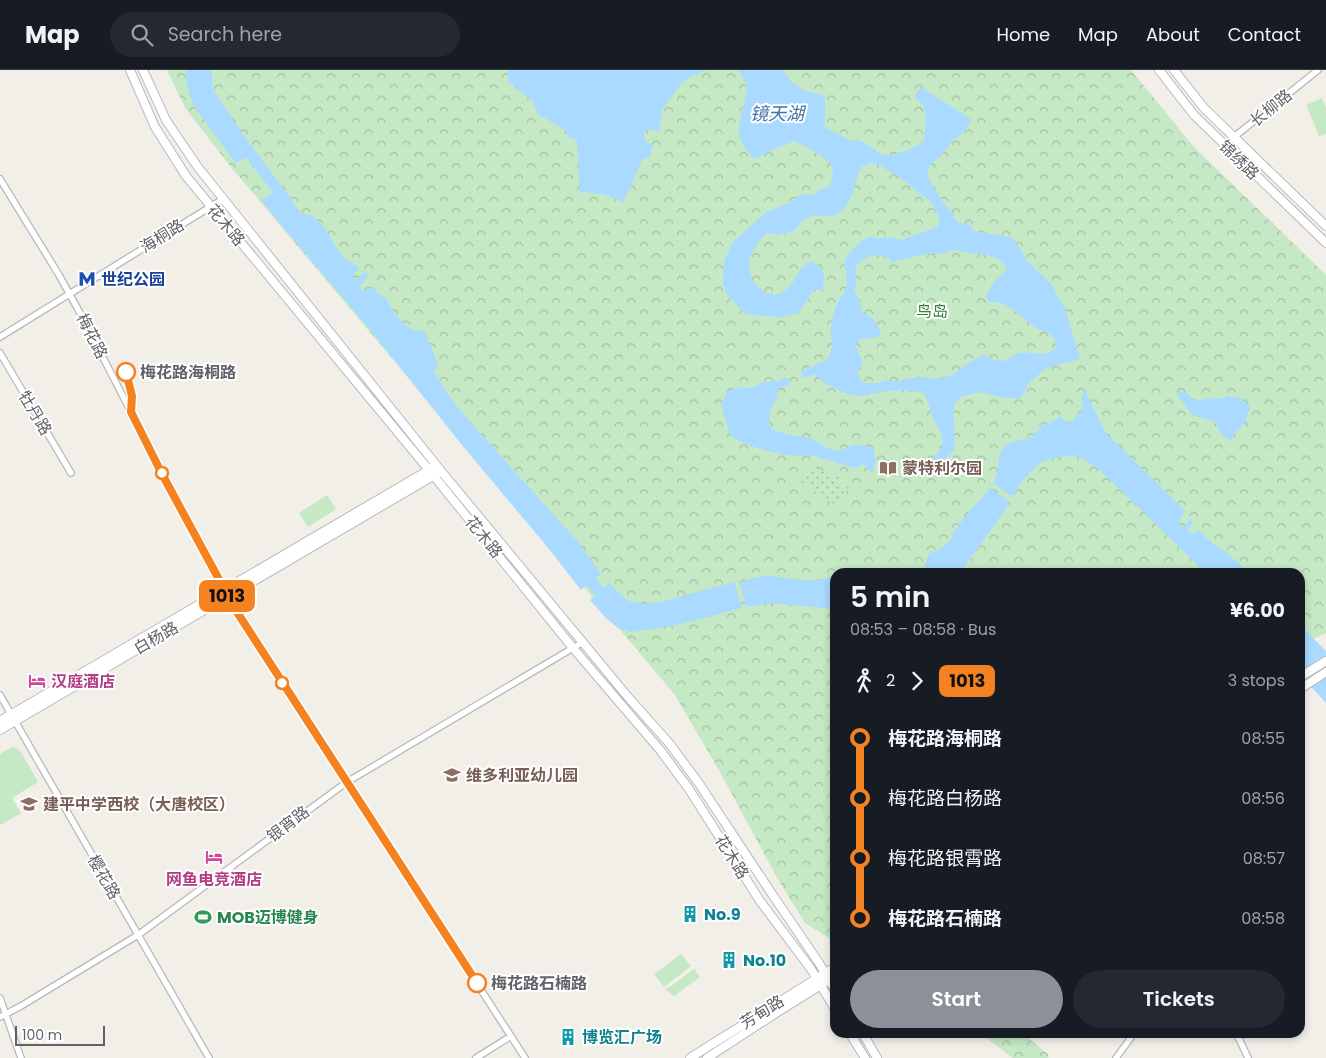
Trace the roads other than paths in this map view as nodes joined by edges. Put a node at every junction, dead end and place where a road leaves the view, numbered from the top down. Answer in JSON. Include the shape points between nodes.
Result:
{"nodes":[{"id":1,"x":130,"y":70,"type":"edge"},
{"id":2,"x":143,"y":70,"type":"edge"},
{"id":3,"x":1159,"y":70,"type":"edge"},
{"id":4,"x":1174,"y":70,"type":"edge"},
{"id":5,"x":1318,"y":70,"type":"edge"},
{"id":6,"x":1234,"y":137,"type":"junction"},
{"id":7,"x":1225,"y":146,"type":"junction"},
{"id":8,"x":0,"y":179,"type":"edge"},
{"id":9,"x":223,"y":199,"type":"junction"},
{"id":10,"x":211,"y":206,"type":"junction"},
{"id":11,"x":1326,"y":226,"type":"edge"},
{"id":12,"x":1326,"y":243,"type":"edge"},
{"id":13,"x":70,"y":294,"type":"junction"},
{"id":14,"x":0,"y":338,"type":"edge"},
{"id":15,"x":0,"y":353,"type":"edge"},
{"id":16,"x":435,"y":470,"type":"junction"},
{"id":17,"x":71,"y":473,"type":"dead end"},
{"id":18,"x":226,"y":593,"type":"junction"},
{"id":19,"x":583,"y":642,"type":"junction"},
{"id":20,"x":573,"y":648,"type":"junction"},
{"id":21,"x":1326,"y":661,"type":"edge"},
{"id":22,"x":1326,"y":672,"type":"edge"},
{"id":23,"x":1305,"y":674,"type":"edge"},
{"id":24,"x":1305,"y":686,"type":"edge"},
{"id":25,"x":0,"y":695,"type":"edge"},
{"id":26,"x":13,"y":718,"type":"junction"},
{"id":27,"x":0,"y":721,"type":"edge"},
{"id":28,"x":0,"y":730,"type":"edge"},
{"id":29,"x":347,"y":782,"type":"junction"},
{"id":30,"x":138,"y":935,"type":"junction"},
{"id":31,"x":830,"y":976,"type":"edge"},
{"id":32,"x":818,"y":982,"type":"junction"},
{"id":33,"x":0,"y":998,"type":"edge"},
{"id":34,"x":830,"y":1001,"type":"edge"},
{"id":35,"x":3,"y":1015,"type":"edge"},
{"id":36,"x":511,"y":1036,"type":"junction"},
{"id":37,"x":853,"y":1038,"type":"edge"},
{"id":38,"x":865,"y":1038,"type":"edge"},
{"id":39,"x":1131,"y":1038,"type":"edge"},
{"id":40,"x":1238,"y":1038,"type":"edge"},
{"id":41,"x":21,"y":1058,"type":"edge"},
{"id":42,"x":209,"y":1058,"type":"edge"},
{"id":43,"x":476,"y":1058,"type":"edge"},
{"id":44,"x":526,"y":1058,"type":"edge"},
{"id":45,"x":690,"y":1058,"type":"edge"},
{"id":46,"x":708,"y":1058,"type":"edge"},
{"id":47,"x":865,"y":1058,"type":"edge"},
{"id":48,"x":877,"y":1058,"type":"edge"},
{"id":49,"x":1116,"y":1058,"type":"edge"},
{"id":50,"x":1248,"y":1058,"type":"edge"}],
"edges":[{"from":1,"to":10,"type":"main road","name":"花木路","via":[[155,127],[186,176]]},
{"from":2,"to":9,"type":"main road","name":"花木路","via":[[166,120]]},
{"from":3,"to":7,"type":"main road","name":"锦绣路","via":[[1194,115]]},
{"from":4,"to":6,"type":"main road","name":"锦绣路","via":[[1204,108]]},
{"from":5,"to":6,"type":"street","name":"长柳路"},
{"from":6,"to":7,"type":"street","name":"长柳路"},
{"from":6,"to":11,"type":"main road","name":"锦绣路"},
{"from":7,"to":12,"type":"main road","name":"锦绣路"},
{"from":8,"to":13,"type":"street","name":"梅花路"},
{"from":9,"to":10,"type":"street","name":"海桐路"},
{"from":9,"to":16,"type":"main road","name":"花木路"},
{"from":10,"to":13,"type":"street","name":"海桐路"},
{"from":10,"to":16,"type":"main road","name":"花木路"},
{"from":13,"to":14,"type":"street","name":"海桐路"},
{"from":13,"to":18,"type":"street","name":"梅花路"},
{"from":15,"to":17,"type":"street","name":"牡丹路"},
{"from":16,"to":18,"type":"main road","name":"白杨路"},
{"from":16,"to":19,"type":"main road","name":"花木路"},
{"from":16,"to":20,"type":"main road","name":"花木路"},
{"from":18,"to":26,"type":"main road","name":"白杨路"},
{"from":18,"to":29,"type":"street","name":"梅花路"},
{"from":19,"to":20,"type":"street","name":"银宵路"},
{"from":19,"to":31,"type":"main road","name":"花木路","via":[[698,782]]},
{"from":20,"to":29,"type":"street","name":"银宵路"},
{"from":20,"to":32,"type":"main road","name":"花木路","via":[[689,789],[760,901]]},
{"from":21,"to":23,"type":"main road"},
{"from":22,"to":24,"type":"main road"},
{"from":25,"to":26,"type":"street","name":"樱花路"},
{"from":26,"to":27,"type":"main road","name":"白杨路"},
{"from":26,"to":28,"type":"main road","name":"白杨路"},
{"from":26,"to":30,"type":"street","name":"樱花路"},
{"from":29,"to":30,"type":"street","name":"银宵路"},
{"from":29,"to":36,"type":"street","name":"梅花路"},
{"from":30,"to":35,"type":"street","name":"银宵路"},
{"from":30,"to":42,"type":"street","name":"樱花路"},
{"from":31,"to":32,"type":"main road","name":"芳甸路"},
{"from":32,"to":34,"type":"main road","name":"花木路"},
{"from":32,"to":45,"type":"main road","name":"芳甸路"},
{"from":32,"to":46,"type":"main road","name":"芳甸路"},
{"from":33,"to":35,"type":"street"},
{"from":35,"to":41,"type":"street"},
{"from":36,"to":43,"type":"street"},
{"from":36,"to":44,"type":"street","name":"梅花路"},
{"from":37,"to":47,"type":"main road"},
{"from":38,"to":48,"type":"main road"},
{"from":39,"to":49,"type":"street"},
{"from":40,"to":50,"type":"street"}]}
